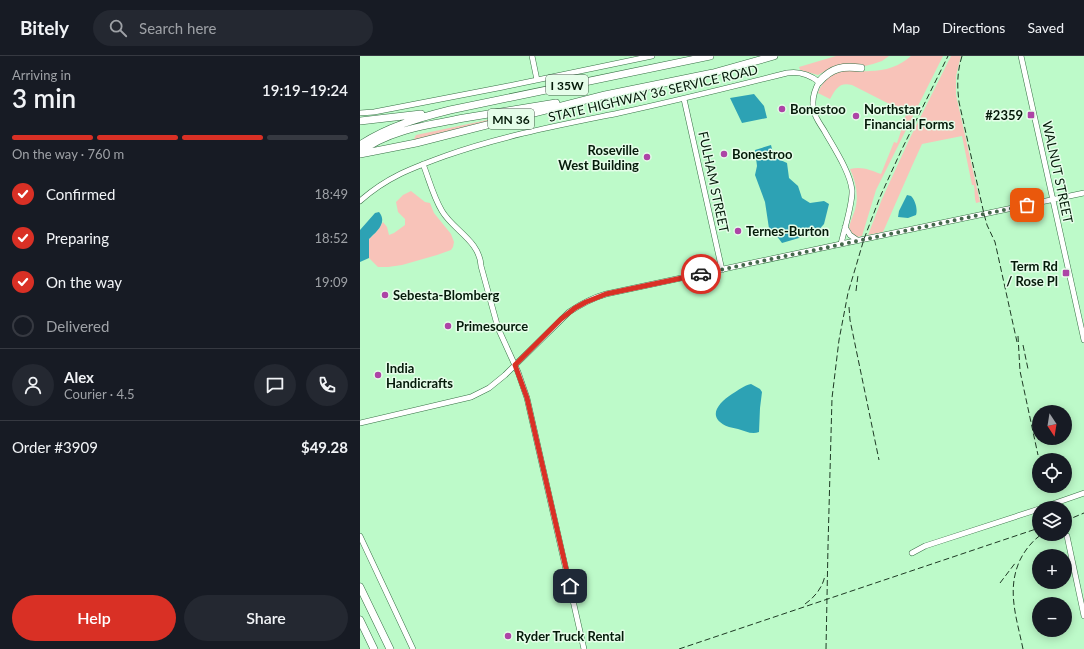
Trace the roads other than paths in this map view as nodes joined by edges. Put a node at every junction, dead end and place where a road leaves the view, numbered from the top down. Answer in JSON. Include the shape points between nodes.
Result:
{"nodes":[{"id":1,"x":532,"y":56,"type":"edge"},
{"id":2,"x":652,"y":56,"type":"edge"},
{"id":3,"x":701,"y":56,"type":"edge"},
{"id":4,"x":710,"y":56,"type":"edge"},
{"id":5,"x":774,"y":56,"type":"edge"},
{"id":6,"x":1021,"y":56,"type":"edge"},
{"id":7,"x":684,"y":61,"type":"junction"},
{"id":8,"x":861,"y":68,"type":"dead end"},
{"id":9,"x":538,"y":80,"type":"junction"},
{"id":10,"x":819,"y":82,"type":"junction"},
{"id":11,"x":605,"y":95,"type":"junction"},
{"id":12,"x":684,"y":99,"type":"junction"},
{"id":13,"x":450,"y":110,"type":"junction"},
{"id":14,"x":360,"y":113,"type":"edge"},
{"id":15,"x":405,"y":116,"type":"junction"},
{"id":16,"x":360,"y":121,"type":"edge"},
{"id":17,"x":360,"y":126,"type":"edge"},
{"id":18,"x":360,"y":145,"type":"edge"},
{"id":19,"x":360,"y":153,"type":"edge"},
{"id":20,"x":423,"y":164,"type":"junction"},
{"id":21,"x":1084,"y":193,"type":"edge"},
{"id":22,"x":1053,"y":199,"type":"junction"},
{"id":23,"x":360,"y":201,"type":"edge"},
{"id":24,"x":845,"y":227,"type":"junction"},
{"id":25,"x":857,"y":240,"type":"junction"},
{"id":26,"x":841,"y":244,"type":"junction"},
{"id":27,"x":722,"y":270,"type":"junction"},
{"id":28,"x":1084,"y":340,"type":"edge"},
{"id":29,"x":515,"y":365,"type":"junction"},
{"id":30,"x":360,"y":423,"type":"edge"},
{"id":31,"x":1084,"y":494,"type":"edge"},
{"id":32,"x":1062,"y":501,"type":"edge"},
{"id":33,"x":1032,"y":511,"type":"edge"},
{"id":34,"x":360,"y":536,"type":"edge"},
{"id":35,"x":1068,"y":541,"type":"edge"},
{"id":36,"x":912,"y":553,"type":"dead end"},
{"id":37,"x":360,"y":587,"type":"edge"},
{"id":38,"x":1084,"y":616,"type":"edge"},
{"id":39,"x":360,"y":620,"type":"edge"},
{"id":40,"x":374,"y":649,"type":"edge"},
{"id":41,"x":390,"y":649,"type":"edge"},
{"id":42,"x":413,"y":649,"type":"edge"},
{"id":43,"x":584,"y":649,"type":"edge"}],
"edges":[{"from":1,"to":9,"type":"street"},
{"from":2,"to":9,"type":"street"},
{"from":3,"to":7,"type":"highway"},
{"from":4,"to":7,"type":"highway","number":"I 35W"},
{"from":5,"to":11,"type":"highway","number":"I 35W","via":[[713,73]]},
{"from":6,"to":22,"type":"street","name":"WALNUT STREET"},
{"from":7,"to":13,"type":"highway","number":"I 35W"},
{"from":8,"to":10,"type":"highway","via":[[837,68]]},
{"from":9,"to":14,"type":"street"},
{"from":10,"to":12,"type":"street","name":"STATE HIGHWAY 36 SERVICE ROAD","via":[[810,75],[792,72]]},
{"from":10,"to":24,"type":"street","via":[[813,98],[815,115],[835,149],[849,178],[852,191]]},
{"from":11,"to":19,"type":"highway","number":"MN 36","via":[[416,143]]},
{"from":11,"to":19,"type":"highway","number":"I 35W","via":[[420,126],[392,135]]},
{"from":12,"to":20,"type":"street","name":"STATE HIGHWAY 36 SERVICE ROAD","via":[[526,132]]},
{"from":12,"to":27,"type":"street","name":"FULHAM STREET"},
{"from":13,"to":15,"type":"highway"},
{"from":13,"to":18,"type":"highway","number":"I 35W","via":[[391,128]]},
{"from":15,"to":16,"type":"highway"},
{"from":15,"to":17,"type":"highway"},
{"from":20,"to":23,"type":"street","name":"STATE HIGHWAY 36 SERVICE ROAD","via":[[388,180]]},
{"from":20,"to":29,"type":"street","via":[[442,211],[478,251],[498,328]]},
{"from":21,"to":22,"type":"street"},
{"from":22,"to":25,"type":"street"},
{"from":22,"to":28,"type":"street","name":"WALNUT STREET"},
{"from":24,"to":25,"type":"street"},
{"from":24,"to":26,"type":"street"},
{"from":25,"to":26,"type":"street"},
{"from":26,"to":27,"type":"street"},
{"from":27,"to":29,"type":"street","via":[[606,294],[586,302],[561,319]]},
{"from":29,"to":30,"type":"street","via":[[489,388],[471,397]]},
{"from":29,"to":43,"type":"street","via":[[527,398]]},
{"from":31,"to":32,"type":"street"},
{"from":33,"to":36,"type":"street","via":[[925,546]]},
{"from":34,"to":42,"type":"street"},
{"from":35,"to":38,"type":"street"},
{"from":37,"to":41,"type":"highway"},
{"from":39,"to":40,"type":"highway"}]}
